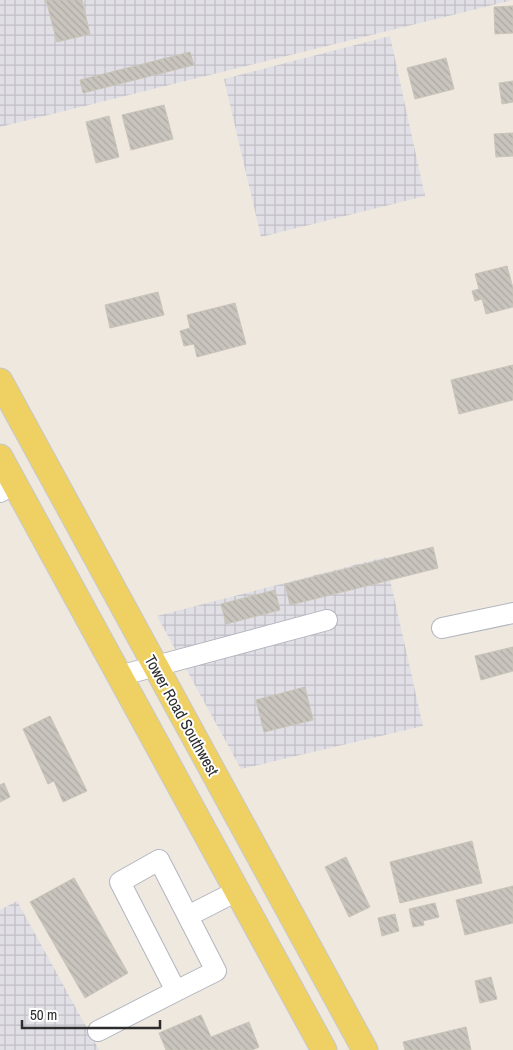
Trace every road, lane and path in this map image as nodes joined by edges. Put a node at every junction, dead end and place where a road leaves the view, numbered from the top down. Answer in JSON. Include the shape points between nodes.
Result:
{"nodes":[{"id":1,"x":0,"y":381,"type":"edge"},
{"id":2,"x":0,"y":457,"type":"edge"},
{"id":3,"x":7,"y":488,"type":"edge"},
{"id":4,"x":513,"y":613,"type":"edge"},
{"id":5,"x":327,"y":620,"type":"dead end"},
{"id":6,"x":442,"y":628,"type":"dead end"},
{"id":7,"x":156,"y":666,"type":"junction"},
{"id":8,"x":120,"y":676,"type":"junction"},
{"id":9,"x":237,"y":891,"type":"junction"},
{"id":10,"x":188,"y":916,"type":"junction"},
{"id":11,"x":176,"y":991,"type":"junction"},
{"id":12,"x":98,"y":1031,"type":"dead end"},
{"id":13,"x":324,"y":1050,"type":"edge"},
{"id":14,"x":365,"y":1050,"type":"edge"}],
"edges":[{"from":1,"to":7,"type":"main road","name":"Tower Road Southwest"},
{"from":2,"to":3,"type":"main road"},
{"from":3,"to":8,"type":"main road"},
{"from":4,"to":6,"type":"lane"},
{"from":5,"to":7,"type":"lane"},
{"from":7,"to":8,"type":"lane"},
{"from":7,"to":14,"type":"main road","name":"Tower Road Southwest"},
{"from":8,"to":9,"type":"main road"},
{"from":9,"to":10,"type":"lane"},
{"from":9,"to":13,"type":"main road"},
{"from":10,"to":11,"type":"lane","via":[[216,971]]},
{"from":10,"to":11,"type":"lane","via":[[159,860],[120,882]]},
{"from":11,"to":12,"type":"lane"}]}
